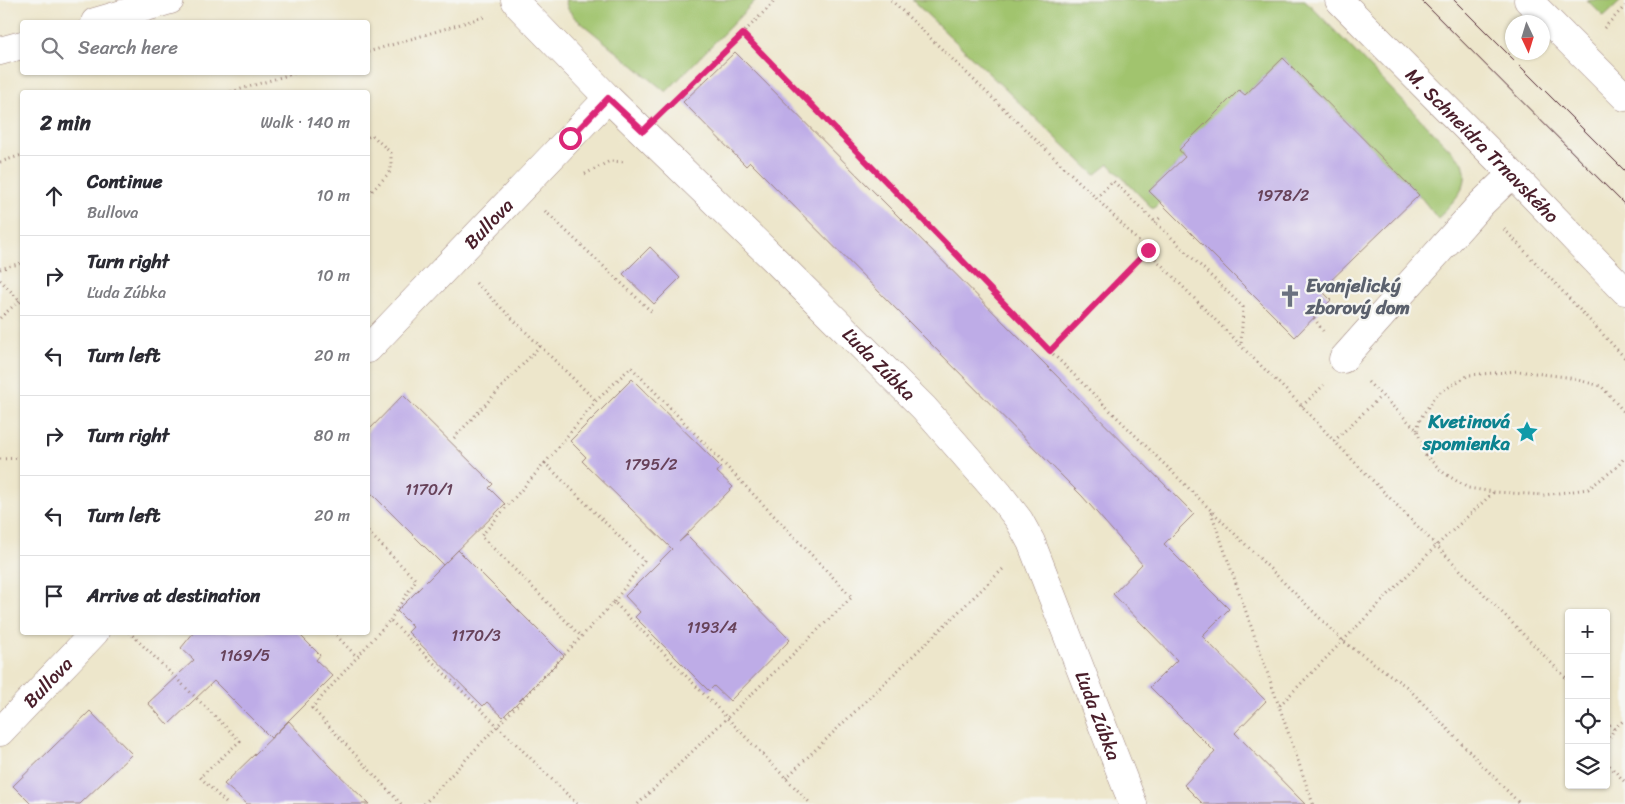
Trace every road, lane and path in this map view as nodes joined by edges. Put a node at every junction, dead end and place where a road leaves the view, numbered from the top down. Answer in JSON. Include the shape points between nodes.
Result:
{"nodes":[{"id":1,"x":170,"y":0,"type":"edge"},
{"id":2,"x":515,"y":0,"type":"edge"},
{"id":3,"x":776,"y":0,"type":"edge"},
{"id":4,"x":891,"y":0,"type":"edge"},
{"id":5,"x":1339,"y":0,"type":"edge"},
{"id":6,"x":1528,"y":0,"type":"edge"},
{"id":7,"x":1625,"y":6,"type":"edge"},
{"id":8,"x":484,"y":17,"type":"dead end"},
{"id":9,"x":102,"y":20,"type":"edge"},
{"id":10,"x":1604,"y":28,"type":"dead end"},
{"id":11,"x":743,"y":34,"type":"junction"},
{"id":12,"x":20,"y":45,"type":"edge"},
{"id":13,"x":0,"y":51,"type":"edge"},
{"id":14,"x":370,"y":51,"type":"edge"},
{"id":15,"x":288,"y":75,"type":"edge"},
{"id":16,"x":238,"y":90,"type":"edge"},
{"id":17,"x":608,"y":98,"type":"junction"},
{"id":18,"x":1625,"y":98,"type":"edge"},
{"id":19,"x":643,"y":131,"type":"junction"},
{"id":20,"x":370,"y":136,"type":"edge"},
{"id":21,"x":20,"y":156,"type":"edge"},
{"id":22,"x":0,"y":162,"type":"edge"},
{"id":23,"x":1512,"y":174,"type":"junction"},
{"id":24,"x":370,"y":193,"type":"edge"},
{"id":25,"x":1096,"y":198,"type":"junction"},
{"id":26,"x":1481,"y":204,"type":"junction"},
{"id":27,"x":543,"y":209,"type":"dead end"},
{"id":28,"x":1160,"y":217,"type":"dead end"},
{"id":29,"x":1155,"y":222,"type":"junction"},
{"id":30,"x":1148,"y":250,"type":"junction"},
{"id":31,"x":453,"y":260,"type":"junction"},
{"id":32,"x":20,"y":264,"type":"edge"},
{"id":33,"x":0,"y":269,"type":"edge"},
{"id":34,"x":0,"y":280,"type":"edge"},
{"id":35,"x":1625,"y":291,"type":"edge"},
{"id":36,"x":20,"y":299,"type":"edge"},
{"id":37,"x":20,"y":303,"type":"edge"},
{"id":38,"x":654,"y":314,"type":"dead end"},
{"id":39,"x":0,"y":318,"type":"edge"},
{"id":40,"x":540,"y":346,"type":"junction"},
{"id":41,"x":1241,"y":346,"type":"junction"},
{"id":42,"x":370,"y":347,"type":"edge"},
{"id":43,"x":1050,"y":351,"type":"junction"},
{"id":44,"x":1625,"y":358,"type":"edge"},
{"id":45,"x":1343,"y":359,"type":"dead end"},
{"id":46,"x":1319,"y":390,"type":"dead end"},
{"id":47,"x":1381,"y":396,"type":"dead end"},
{"id":48,"x":596,"y":401,"type":"junction"},
{"id":49,"x":1302,"y":406,"type":"junction"},
{"id":50,"x":1625,"y":413,"type":"edge"},
{"id":51,"x":454,"y":438,"type":"dead end"},
{"id":52,"x":1334,"y":441,"type":"junction"},
{"id":53,"x":1625,"y":457,"type":"edge"},
{"id":54,"x":20,"y":458,"type":"edge"},
{"id":55,"x":0,"y":459,"type":"edge"},
{"id":56,"x":545,"y":463,"type":"junction"},
{"id":57,"x":1494,"y":492,"type":"junction"},
{"id":58,"x":1210,"y":509,"type":"junction"},
{"id":59,"x":370,"y":534,"type":"edge"},
{"id":60,"x":1031,"y":542,"type":"junction"},
{"id":61,"x":1436,"y":546,"type":"junction"},
{"id":62,"x":614,"y":602,"type":"junction"},
{"id":63,"x":390,"y":620,"type":"junction"},
{"id":64,"x":93,"y":635,"type":"edge"},
{"id":65,"x":132,"y":635,"type":"edge"},
{"id":66,"x":335,"y":635,"type":"edge"},
{"id":67,"x":582,"y":637,"type":"junction"},
{"id":68,"x":1343,"y":641,"type":"junction"},
{"id":69,"x":358,"y":657,"type":"junction"},
{"id":70,"x":1565,"y":677,"type":"edge"},
{"id":71,"x":1279,"y":706,"type":"junction"},
{"id":72,"x":728,"y":719,"type":"junction"},
{"id":73,"x":1625,"y":719,"type":"edge"},
{"id":74,"x":1610,"y":725,"type":"edge"},
{"id":75,"x":498,"y":726,"type":"junction"},
{"id":76,"x":1614,"y":729,"type":"junction"},
{"id":77,"x":0,"y":732,"type":"edge"},
{"id":78,"x":1606,"y":744,"type":"edge"},
{"id":79,"x":1610,"y":766,"type":"edge"},
{"id":80,"x":786,"y":778,"type":"junction"},
{"id":81,"x":1625,"y":782,"type":"edge"},
{"id":82,"x":807,"y":800,"type":"junction"},
{"id":83,"x":226,"y":804,"type":"edge"},
{"id":84,"x":401,"y":804,"type":"edge"},
{"id":85,"x":424,"y":804,"type":"edge"},
{"id":86,"x":577,"y":804,"type":"edge"},
{"id":87,"x":638,"y":804,"type":"edge"},
{"id":88,"x":803,"y":804,"type":"edge"},
{"id":89,"x":811,"y":804,"type":"edge"},
{"id":90,"x":1133,"y":804,"type":"edge"},
{"id":91,"x":1313,"y":804,"type":"edge"},
{"id":92,"x":1520,"y":804,"type":"edge"}],
"edges":[{"from":1,"to":9,"type":"street"},
{"from":2,"to":17,"type":"street","name":"Ľuda Zúbka"},
{"from":3,"to":11,"type":"path"},
{"from":4,"to":25,"type":"path"},
{"from":5,"to":23,"type":"street","name":"M. Schneidra Trnavského"},
{"from":6,"to":18,"type":"street"},
{"from":7,"to":10,"type":"path"},
{"from":8,"to":14,"type":"path"},
{"from":11,"to":19,"type":"path"},
{"from":11,"to":43,"type":"path"},
{"from":12,"to":13,"type":"street"},
{"from":15,"to":16,"type":"path"},
{"from":17,"to":19,"type":"street","name":"Ľuda Zúbka"},
{"from":17,"to":31,"type":"street","name":"Bullova"},
{"from":19,"to":60,"type":"street","name":"Ľuda Zúbka","via":[[924,408],[1019,520]]},
{"from":20,"to":24,"type":"path","via":[[391,153],[391,171]]},
{"from":21,"to":22,"type":"path"},
{"from":23,"to":26,"type":"street"},
{"from":23,"to":35,"type":"street","name":"M. Schneidra Trnavského"},
{"from":25,"to":29,"type":"path","via":[[1113,181]]},
{"from":25,"to":30,"type":"path"},
{"from":26,"to":44,"type":"path"},
{"from":26,"to":45,"type":"street"},
{"from":27,"to":38,"type":"path"},
{"from":28,"to":29,"type":"path"},
{"from":29,"to":41,"type":"path","via":[[1243,307]]},
{"from":30,"to":41,"type":"path"},
{"from":30,"to":43,"type":"path"},
{"from":31,"to":40,"type":"path"},
{"from":31,"to":42,"type":"street","name":"Bullova"},
{"from":32,"to":33,"type":"path"},
{"from":34,"to":36,"type":"path"},
{"from":37,"to":39,"type":"path"},
{"from":40,"to":48,"type":"path"},
{"from":40,"to":51,"type":"path"},
{"from":41,"to":49,"type":"path"},
{"from":43,"to":58,"type":"path"},
{"from":46,"to":49,"type":"path"},
{"from":47,"to":52,"type":"path"},
{"from":48,"to":56,"type":"path"},
{"from":48,"to":72,"type":"path","via":[[631,367],[852,597]]},
{"from":49,"to":52,"type":"path"},
{"from":50,"to":57,"type":"path","via":[[1601,386],[1566,377],[1518,371],[1469,375],[1438,394],[1420,419],[1417,430],[1425,456],[1444,473],[1468,488]]},
{"from":52,"to":61,"type":"path"},
{"from":53,"to":57,"type":"path","via":[[1588,489],[1544,495]]},
{"from":54,"to":55,"type":"path"},
{"from":56,"to":62,"type":"path","via":[[644,561]]},
{"from":56,"to":67,"type":"path","via":[[481,536]]},
{"from":57,"to":61,"type":"path"},
{"from":58,"to":68,"type":"path"},
{"from":58,"to":71,"type":"path"},
{"from":59,"to":63,"type":"path","via":[[416,580]]},
{"from":60,"to":80,"type":"path"},
{"from":60,"to":90,"type":"street","name":"Ľuda Zúbka"},
{"from":61,"to":68,"type":"path"},
{"from":61,"to":70,"type":"path"},
{"from":62,"to":67,"type":"path"},
{"from":62,"to":72,"type":"path"},
{"from":63,"to":69,"type":"path"},
{"from":63,"to":75,"type":"path"},
{"from":64,"to":77,"type":"street","name":"Bullova"},
{"from":65,"to":83,"type":"path","via":[[240,741],[200,777]]},
{"from":66,"to":69,"type":"path"},
{"from":67,"to":75,"type":"path"},
{"from":68,"to":71,"type":"path"},
{"from":68,"to":92,"type":"path","via":[[1407,687]]},
{"from":69,"to":84,"type":"path","via":[[312,708]]},
{"from":71,"to":91,"type":"path"},
{"from":72,"to":80,"type":"path"},
{"from":72,"to":87,"type":"path"},
{"from":73,"to":76,"type":"path"},
{"from":74,"to":76,"type":"path"},
{"from":75,"to":85,"type":"path"},
{"from":75,"to":86,"type":"path"},
{"from":76,"to":78,"type":"path"},
{"from":79,"to":81,"type":"path"},
{"from":80,"to":82,"type":"path"},
{"from":82,"to":88,"type":"path"},
{"from":82,"to":89,"type":"path"}]}
